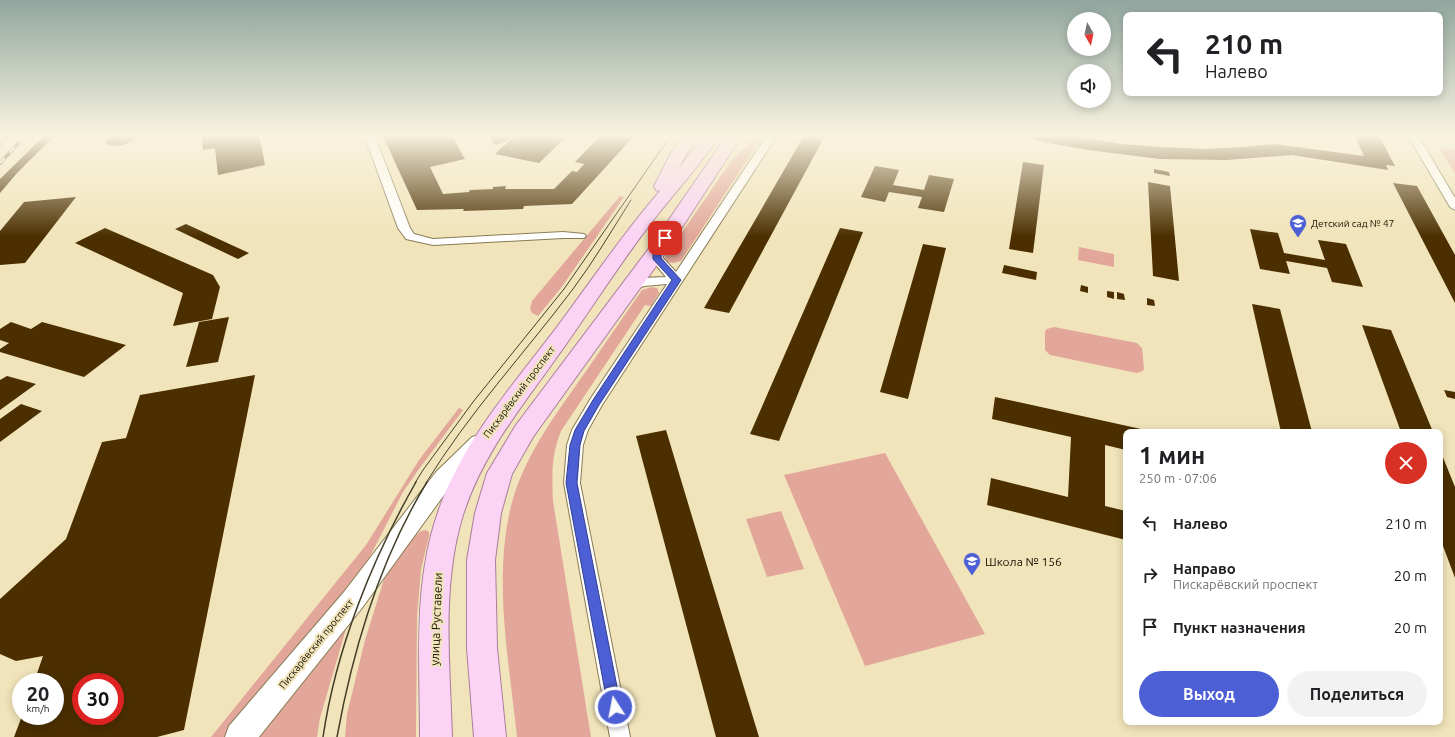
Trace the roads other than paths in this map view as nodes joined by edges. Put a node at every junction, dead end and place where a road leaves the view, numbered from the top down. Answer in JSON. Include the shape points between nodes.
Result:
{"nodes":[{"id":1,"x":383,"y":168,"type":"edge"},
{"id":2,"x":670,"y":168,"type":"edge"},
{"id":3,"x":687,"y":168,"type":"edge"},
{"id":4,"x":713,"y":168,"type":"edge"},
{"id":5,"x":750,"y":168,"type":"edge"},
{"id":6,"x":1432,"y":168,"type":"edge"},
{"id":7,"x":1455,"y":207,"type":"edge"},
{"id":8,"x":649,"y":214,"type":"junction"},
{"id":9,"x":580,"y":236,"type":"dead end"},
{"id":10,"x":657,"y":251,"type":"junction"},
{"id":11,"x":676,"y":280,"type":"junction"},
{"id":12,"x":631,"y":287,"type":"junction"},
{"id":13,"x":486,"y":438,"type":"junction"},
{"id":14,"x":240,"y":737,"type":"edge"},
{"id":15,"x":436,"y":737,"type":"edge"},
{"id":16,"x":490,"y":737,"type":"edge"},
{"id":17,"x":620,"y":737,"type":"edge"}],
"edges":[{"from":1,"to":9,"type":"street","via":[[404,228],[410,237],[433,242]]},
{"from":2,"to":8,"type":"main road"},
{"from":3,"to":8,"type":"main road","name":"Пискарёвский проспект"},
{"from":4,"to":10,"type":"main road"},
{"from":5,"to":11,"type":"street"},
{"from":6,"to":7,"type":"street"},
{"from":8,"to":13,"type":"main road","name":"Пискарёвский проспект"},
{"from":10,"to":11,"type":"street","via":[[657,259]]},
{"from":10,"to":12,"type":"main road"},
{"from":11,"to":12,"type":"street","via":[[642,282]]},
{"from":11,"to":17,"type":"street","via":[[596,402],[580,430],[575,445],[572,483]]},
{"from":12,"to":16,"type":"main road","via":[[524,432],[500,473],[488,513],[481,560],[482,648]]},
{"from":13,"to":14,"type":"main road","name":"Пискарёвский проспект","via":[[444,478],[353,600]]},
{"from":13,"to":15,"type":"main road","name":"улица Руставели","via":[[468,471],[450,515],[439,563],[434,613]]}]}
